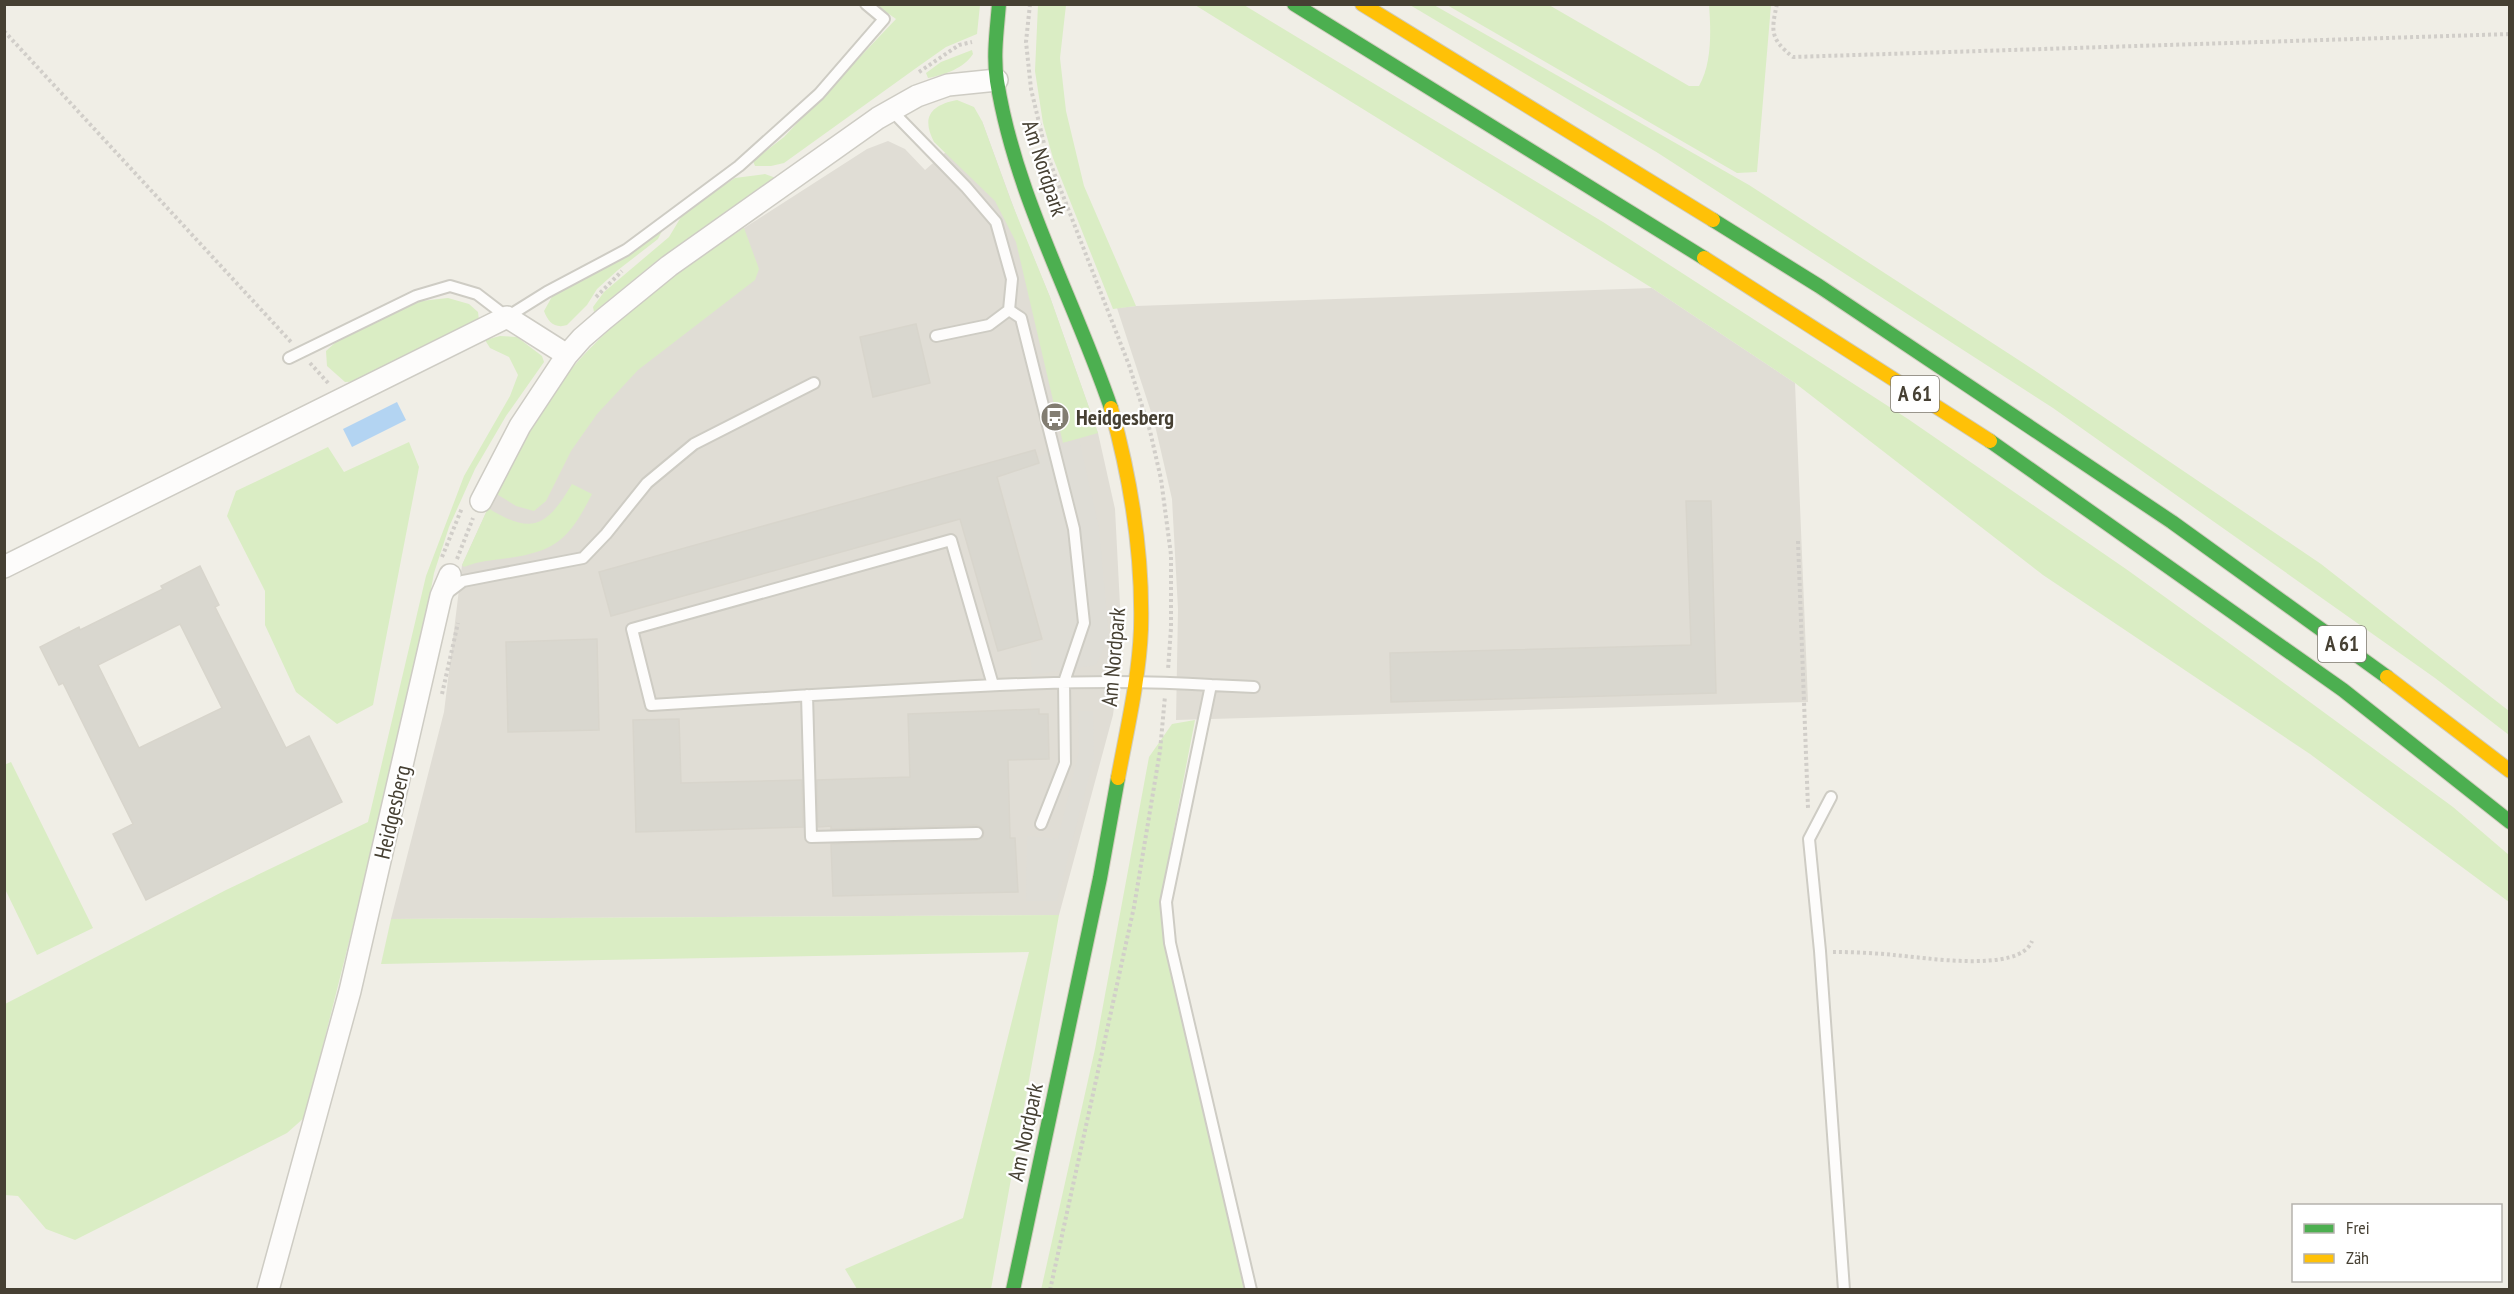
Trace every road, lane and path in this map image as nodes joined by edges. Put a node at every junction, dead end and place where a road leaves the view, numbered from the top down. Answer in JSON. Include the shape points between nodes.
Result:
{"nodes":[{"id":1,"x":866,"y":4,"type":"edge"},
{"id":2,"x":999,"y":4,"type":"edge"},
{"id":3,"x":1030,"y":4,"type":"edge"},
{"id":4,"x":1294,"y":4,"type":"edge"},
{"id":5,"x":1362,"y":4,"type":"edge"},
{"id":6,"x":1777,"y":4,"type":"edge"},
{"id":7,"x":4,"y":32,"type":"edge"},
{"id":8,"x":2510,"y":34,"type":"edge"},
{"id":9,"x":1026,"y":42,"type":"dead end"},
{"id":10,"x":997,"y":80,"type":"junction"},
{"id":11,"x":891,"y":110,"type":"junction"},
{"id":12,"x":1009,"y":310,"type":"junction"},
{"id":13,"x":507,"y":317,"type":"junction"},
{"id":14,"x":936,"y":336,"type":"dead end"},
{"id":15,"x":300,"y":352,"type":"junction"},
{"id":16,"x":567,"y":355,"type":"junction"},
{"id":17,"x":290,"y":358,"type":"dead end"},
{"id":18,"x":814,"y":383,"type":"dead end"},
{"id":19,"x":344,"y":400,"type":"junction"},
{"id":20,"x":481,"y":501,"type":"joint"},
{"id":21,"x":1798,"y":541,"type":"dead end"},
{"id":22,"x":4,"y":567,"type":"edge"},
{"id":23,"x":450,"y":575,"type":"joint"},
{"id":24,"x":441,"y":596,"type":"junction"},
{"id":25,"x":1064,"y":682,"type":"junction"},
{"id":26,"x":1135,"y":684,"type":"junction"},
{"id":27,"x":993,"y":685,"type":"junction"},
{"id":28,"x":1211,"y":685,"type":"junction"},
{"id":29,"x":1254,"y":687,"type":"dead end"},
{"id":30,"x":807,"y":695,"type":"junction"},
{"id":31,"x":2510,"y":771,"type":"edge"},
{"id":32,"x":1831,"y":797,"type":"dead end"},
{"id":33,"x":2510,"y":822,"type":"edge"},
{"id":34,"x":1041,"y":824,"type":"dead end"},
{"id":35,"x":976,"y":833,"type":"dead end"},
{"id":36,"x":1809,"y":839,"type":"junction"},
{"id":37,"x":2032,"y":941,"type":"dead end"},
{"id":38,"x":1821,"y":951,"type":"junction"},
{"id":39,"x":268,"y":1290,"type":"edge"},
{"id":40,"x":1012,"y":1290,"type":"edge"},
{"id":41,"x":1251,"y":1290,"type":"edge"},
{"id":42,"x":1844,"y":1290,"type":"edge"}],
"edges":[{"from":1,"to":13,"type":"lane","via":[[884,19],[819,94],[739,166],[626,250]]},
{"from":2,"to":10,"type":"main road","name":"Am Nordpark"},
{"from":3,"to":9,"type":"path"},
{"from":4,"to":33,"type":"main road","number":"A 61","via":[[1717,266],[1990,441],[2343,690]]},
{"from":5,"to":31,"type":"main road","number":"A 61","via":[[1819,286],[2172,522],[2374,667]]},
{"from":6,"to":8,"type":"path","via":[[1774,36],[1793,57]]},
{"from":7,"to":15,"type":"path"},
{"from":10,"to":11,"type":"street","via":[[948,85]]},
{"from":10,"to":26,"type":"main road","name":"Am Nordpark","via":[[1017,165],[1111,406],[1126,462],[1136,517],[1141,629]]},
{"from":11,"to":12,"type":"lane","via":[[996,222],[1012,279]]},
{"from":11,"to":16,"type":"street","via":[[669,266]]},
{"from":12,"to":14,"type":"lane","via":[[989,325]]},
{"from":12,"to":25,"type":"lane","via":[[1021,318],[1074,529],[1084,623]]},
{"from":13,"to":15,"type":"lane","via":[[477,294],[450,286],[416,296]]},
{"from":13,"to":16,"type":"street"},
{"from":13,"to":19,"type":"street"},
{"from":15,"to":17,"type":"lane"},
{"from":15,"to":19,"type":"path"},
{"from":16,"to":20,"type":"street","via":[[520,426]]},
{"from":18,"to":24,"type":"lane","via":[[694,444],[647,483],[583,558],[462,582]]},
{"from":19,"to":22,"type":"street"},
{"from":20,"to":23,"type":"path"},
{"from":21,"to":36,"type":"path"},
{"from":23,"to":24,"type":"street","name":"Heidgesberg"},
{"from":24,"to":39,"type":"street","name":"Heidgesberg","via":[[350,991]]},
{"from":25,"to":26,"type":"lane"},
{"from":25,"to":27,"type":"lane"},
{"from":25,"to":34,"type":"lane","via":[[1065,762]]},
{"from":26,"to":28,"type":"lane","via":[[1167,681]]},
{"from":26,"to":40,"type":"main road","name":"Am Nordpark","via":[[1100,878]]},
{"from":27,"to":30,"type":"lane"},
{"from":27,"to":30,"type":"lane","via":[[951,540],[632,629],[651,705]]},
{"from":28,"to":29,"type":"lane"},
{"from":28,"to":41,"type":"lane","via":[[1166,902],[1170,943]]},
{"from":30,"to":35,"type":"lane","via":[[811,837]]},
{"from":32,"to":36,"type":"lane"},
{"from":36,"to":38,"type":"lane"},
{"from":37,"to":38,"type":"path","via":[[2026,950],[1978,962]]},
{"from":38,"to":42,"type":"lane"}]}
